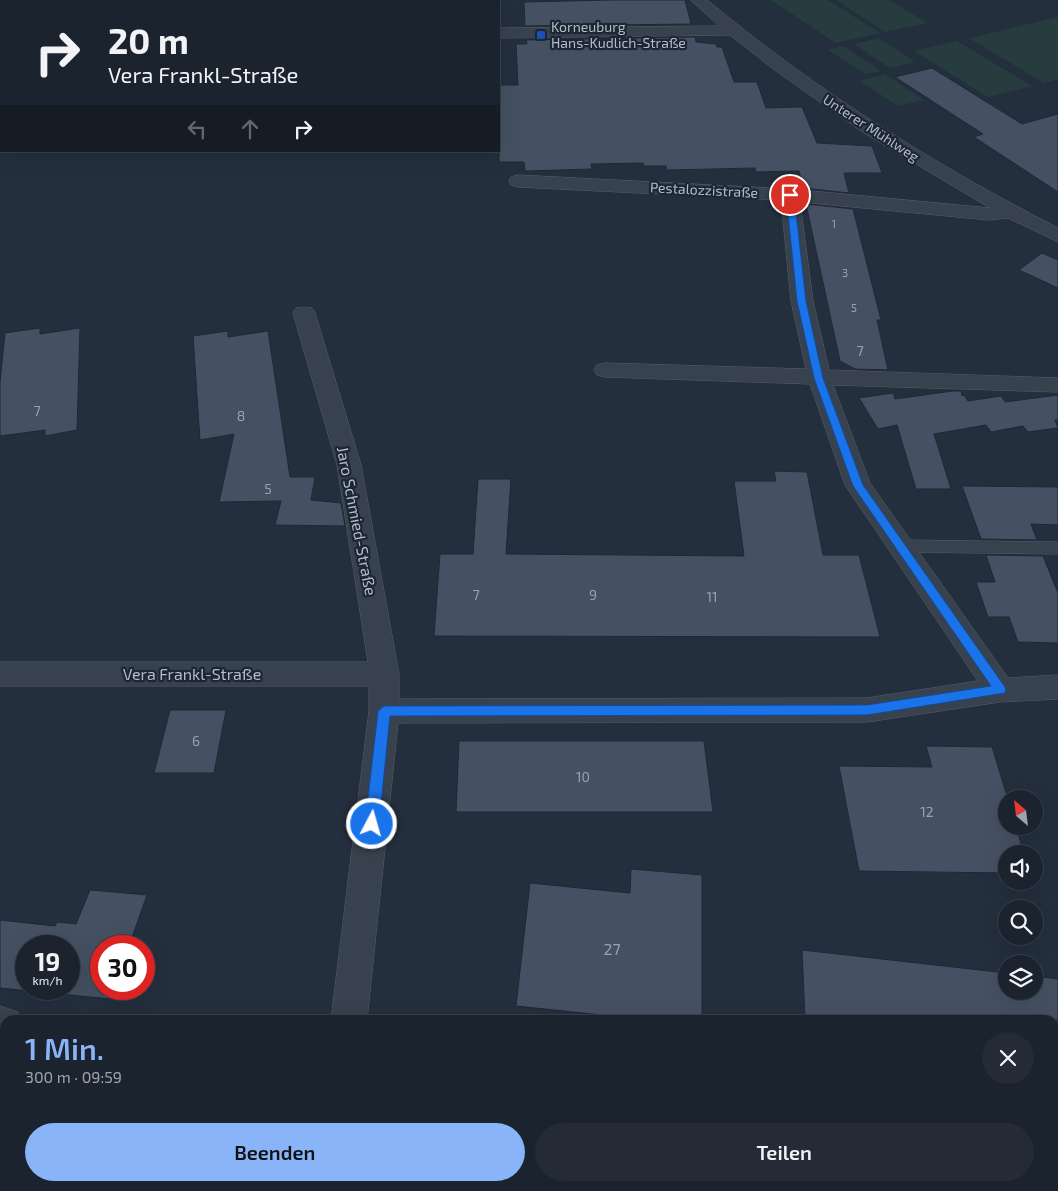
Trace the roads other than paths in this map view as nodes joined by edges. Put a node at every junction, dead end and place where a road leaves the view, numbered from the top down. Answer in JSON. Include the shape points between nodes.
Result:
{"nodes":[{"id":1,"x":698,"y":0,"type":"edge"},
{"id":2,"x":732,"y":30,"type":"junction"},
{"id":3,"x":500,"y":34,"type":"edge"},
{"id":4,"x":518,"y":181,"type":"dead end"},
{"id":5,"x":790,"y":195,"type":"junction"},
{"id":6,"x":1010,"y":212,"type":"junction"},
{"id":7,"x":1058,"y":236,"type":"edge"},
{"id":8,"x":304,"y":313,"type":"dead end"},
{"id":9,"x":605,"y":370,"type":"dead end"},
{"id":10,"x":819,"y":378,"type":"junction"},
{"id":11,"x":1058,"y":385,"type":"edge"},
{"id":12,"x":902,"y":546,"type":"junction"},
{"id":13,"x":1058,"y":548,"type":"edge"},
{"id":14,"x":0,"y":674,"type":"edge"},
{"id":15,"x":384,"y":674,"type":"junction"},
{"id":16,"x":1058,"y":687,"type":"edge"},
{"id":17,"x":1000,"y":690,"type":"junction"},
{"id":18,"x":384,"y":711,"type":"junction"},
{"id":19,"x":350,"y":1015,"type":"edge"}],
"edges":[{"from":1,"to":2,"type":"street","name":"Unterer Mühlweg"},
{"from":2,"to":3,"type":"street"},
{"from":2,"to":6,"type":"street","name":"Unterer Mühlweg","via":[[810,89],[900,148]]},
{"from":4,"to":5,"type":"street","name":"Pestalozzistraße"},
{"from":5,"to":6,"type":"street","name":"Pestalozzistraße","via":[[989,214]]},
{"from":5,"to":10,"type":"street","via":[[802,301]]},
{"from":6,"to":7,"type":"street","name":"Unterer Mühlweg"},
{"from":8,"to":15,"type":"street","name":"Jaro Schmied-Straße","via":[[349,465]]},
{"from":9,"to":10,"type":"street"},
{"from":10,"to":11,"type":"street"},
{"from":10,"to":12,"type":"street","via":[[858,486]]},
{"from":12,"to":13,"type":"lane"},
{"from":12,"to":17,"type":"street"},
{"from":14,"to":15,"type":"street","name":"Vera Frankl-Straße"},
{"from":15,"to":18,"type":"street","name":"Jaro Schmied-Straße"},
{"from":16,"to":17,"type":"street"},
{"from":17,"to":18,"type":"street","via":[[867,710]]},
{"from":18,"to":19,"type":"street","name":"Jaro Schmied-Straße"}]}
